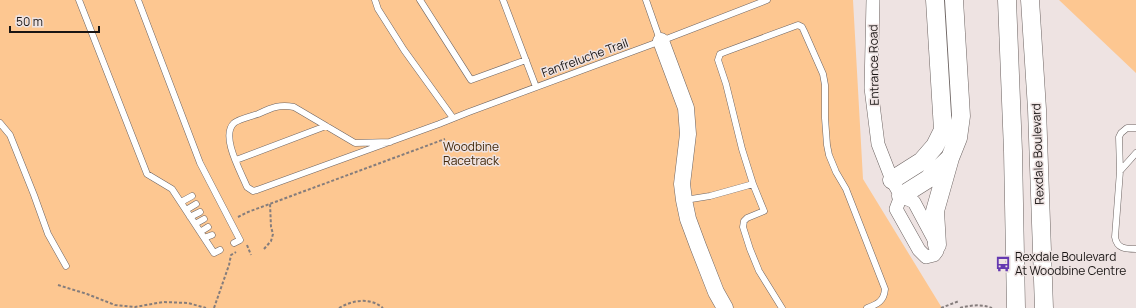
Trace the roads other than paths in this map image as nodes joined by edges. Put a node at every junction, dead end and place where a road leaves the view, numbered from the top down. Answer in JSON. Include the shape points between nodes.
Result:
{"nodes":[{"id":1,"x":79,"y":0,"type":"edge"},
{"id":2,"x":138,"y":0,"type":"edge"},
{"id":3,"x":375,"y":0,"type":"edge"},
{"id":4,"x":420,"y":0,"type":"edge"},
{"id":5,"x":503,"y":0,"type":"edge"},
{"id":6,"x":646,"y":0,"type":"edge"},
{"id":7,"x":767,"y":0,"type":"edge"},
{"id":8,"x":874,"y":0,"type":"edge"},
{"id":9,"x":935,"y":0,"type":"edge"},
{"id":10,"x":954,"y":0,"type":"edge"},
{"id":11,"x":1007,"y":0,"type":"edge"},
{"id":12,"x":1030,"y":0,"type":"edge"},
{"id":13,"x":661,"y":41,"type":"junction"},
{"id":14,"x":526,"y":60,"type":"junction"},
{"id":15,"x":536,"y":87,"type":"junction"},
{"id":16,"x":1011,"y":108,"type":"junction"},
{"id":17,"x":1037,"y":109,"type":"junction"},
{"id":18,"x":453,"y":118,"type":"junction"},
{"id":19,"x":0,"y":123,"type":"edge"},
{"id":20,"x":326,"y":126,"type":"junction"},
{"id":21,"x":1136,"y":128,"type":"edge"},
{"id":22,"x":390,"y":142,"type":"junction"},
{"id":23,"x":1136,"y":152,"type":"edge"},
{"id":24,"x":950,"y":158,"type":"junction"},
{"id":25,"x":236,"y":160,"type":"junction"},
{"id":26,"x":1120,"y":171,"type":"junction"},
{"id":27,"x":892,"y":180,"type":"junction"},
{"id":28,"x":753,"y":184,"type":"junction"},
{"id":29,"x":192,"y":196,"type":"dead end"},
{"id":30,"x":901,"y":196,"type":"junction"},
{"id":31,"x":684,"y":200,"type":"junction"},
{"id":32,"x":181,"y":202,"type":"junction"},
{"id":33,"x":196,"y":204,"type":"dead end"},
{"id":34,"x":186,"y":210,"type":"junction"},
{"id":35,"x":200,"y":212,"type":"dead end"},
{"id":36,"x":190,"y":217,"type":"junction"},
{"id":37,"x":204,"y":219,"type":"dead end"},
{"id":38,"x":195,"y":224,"type":"junction"},
{"id":39,"x":208,"y":227,"type":"dead end"},
{"id":40,"x":200,"y":232,"type":"junction"},
{"id":41,"x":212,"y":234,"type":"dead end"},
{"id":42,"x":204,"y":238,"type":"junction"},
{"id":43,"x":237,"y":242,"type":"dead end"},
{"id":44,"x":216,"y":243,"type":"dead end"},
{"id":45,"x":937,"y":245,"type":"junction"},
{"id":46,"x":209,"y":246,"type":"junction"},
{"id":47,"x":1136,"y":249,"type":"edge"},
{"id":48,"x":220,"y":250,"type":"dead end"},
{"id":49,"x":66,"y":266,"type":"dead end"},
{"id":50,"x":725,"y":308,"type":"edge"},
{"id":51,"x":782,"y":308,"type":"edge"},
{"id":52,"x":868,"y":308,"type":"edge"},
{"id":53,"x":1016,"y":308,"type":"edge"},
{"id":54,"x":1044,"y":308,"type":"edge"}],
"edges":[{"from":1,"to":32,"type":"lane","via":[[147,174],[172,189]]},
{"from":2,"to":43,"type":"lane","via":[[209,188]]},
{"from":3,"to":18,"type":"lane","via":[[404,50]]},
{"from":4,"to":14,"type":"lane","via":[[471,80]]},
{"from":5,"to":14,"type":"lane","name":"Fanfreluche Trail"},
{"from":6,"to":13,"type":"lane"},
{"from":7,"to":13,"type":"lane","name":"Fanfreluche Trail"},
{"from":8,"to":27,"type":"street","name":"Entrance Road","via":[[871,88],[878,144]]},
{"from":9,"to":27,"type":"main road","via":[[943,130],[935,146],[922,161]]},
{"from":10,"to":24,"type":"main road","via":[[961,116],[958,138]]},
{"from":11,"to":16,"type":"main road","name":"Rexdale Boulevard"},
{"from":12,"to":17,"type":"main road","name":"Rexdale Boulevard"},
{"from":13,"to":15,"type":"lane","name":"Fanfreluche Trail"},
{"from":13,"to":31,"type":"street","via":[[686,108],[688,134],[682,184]]},
{"from":14,"to":15,"type":"lane","name":"Fanfreluche Trail"},
{"from":15,"to":18,"type":"lane"},
{"from":16,"to":17,"type":"main road","via":[[1024,112]]},
{"from":16,"to":53,"type":"main road","name":"Rexdale Boulevard"},
{"from":17,"to":54,"type":"main road","name":"Rexdale Boulevard"},
{"from":18,"to":22,"type":"lane"},
{"from":19,"to":49,"type":"lane","via":[[10,135],[48,234]]},
{"from":20,"to":22,"type":"lane","via":[[355,143]]},
{"from":20,"to":25,"type":"lane"},
{"from":20,"to":25,"type":"lane","via":[[294,107],[284,105],[273,108],[235,123],[229,131],[229,144]]},
{"from":21,"to":26,"type":"lane","via":[[1126,128],[1119,137]]},
{"from":22,"to":25,"type":"lane","via":[[253,192],[247,187]]},
{"from":23,"to":26,"type":"lane"},
{"from":24,"to":30,"type":"main road","via":[[928,178]]},
{"from":24,"to":45,"type":"main road","via":[[935,211]]},
{"from":26,"to":47,"type":"lane","via":[[1115,241],[1122,248]]},
{"from":27,"to":30,"type":"street","name":"Entrance Road"},
{"from":28,"to":31,"type":"lane"},
{"from":28,"to":51,"type":"lane","via":[[764,212],[747,218],[743,226],[759,271]]},
{"from":28,"to":52,"type":"lane","via":[[718,56],[798,25],[802,27],[823,74],[829,155],[846,189],[885,289],[882,301]]},
{"from":29,"to":32,"type":"lane"},
{"from":30,"to":45,"type":"street","name":"Entrance Road","via":[[914,202]]},
{"from":30,"to":45,"type":"street","via":[[896,209],[919,250],[923,255],[930,257],[937,250]]},
{"from":31,"to":50,"type":"street","via":[[698,246]]},
{"from":32,"to":34,"type":"lane"},
{"from":33,"to":34,"type":"lane"},
{"from":34,"to":36,"type":"lane"},
{"from":35,"to":36,"type":"lane"},
{"from":36,"to":38,"type":"lane"},
{"from":37,"to":38,"type":"lane"},
{"from":38,"to":40,"type":"lane"},
{"from":39,"to":40,"type":"lane"},
{"from":40,"to":42,"type":"lane"},
{"from":41,"to":42,"type":"lane"},
{"from":42,"to":46,"type":"lane"},
{"from":44,"to":46,"type":"lane"},
{"from":46,"to":48,"type":"lane","via":[[214,253]]}]}
